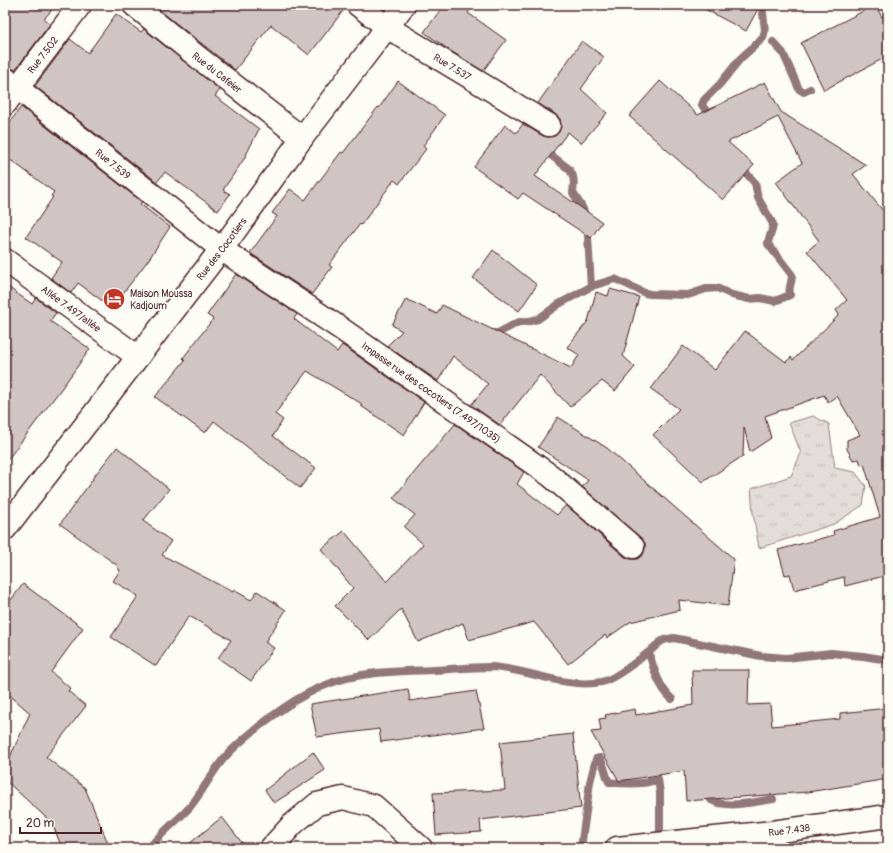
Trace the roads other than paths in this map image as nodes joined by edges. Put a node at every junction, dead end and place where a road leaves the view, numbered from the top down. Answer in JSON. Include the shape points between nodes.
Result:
{"nodes":[{"id":1,"x":80,"y":5,"type":"edge"},
{"id":2,"x":134,"y":5,"type":"edge"},
{"id":3,"x":358,"y":5,"type":"edge"},
{"id":4,"x":404,"y":5,"type":"edge"},
{"id":5,"x":387,"y":27,"type":"junction"},
{"id":6,"x":9,"y":89,"type":"edge"},
{"id":7,"x":549,"y":125,"type":"dead end"},
{"id":8,"x":302,"y":138,"type":"junction"},
{"id":9,"x":221,"y":249,"type":"junction"},
{"id":10,"x":5,"y":260,"type":"edge"},
{"id":11,"x":138,"y":357,"type":"junction"},
{"id":12,"x":5,"y":529,"type":"edge"},
{"id":13,"x":633,"y":547,"type":"dead end"},
{"id":14,"x":888,"y":816,"type":"edge"},
{"id":15,"x":271,"y":848,"type":"edge"},
{"id":16,"x":421,"y":848,"type":"edge"},
{"id":17,"x":617,"y":848,"type":"edge"}],
"edges":[{"from":1,"to":6,"type":"street","name":"Rue 7.502"},
{"from":2,"to":8,"type":"street","name":"Rue du Cafeier"},
{"from":3,"to":5,"type":"street","name":"Rue 7.537"},
{"from":4,"to":5,"type":"street","name":"Rue des Cocotiers"},
{"from":5,"to":7,"type":"street","name":"Rue 7.537"},
{"from":5,"to":8,"type":"street","name":"Rue des Cocotiers"},
{"from":6,"to":9,"type":"street","name":"Rue 7.539"},
{"from":8,"to":9,"type":"street","name":"Rue des Cocotiers"},
{"from":9,"to":11,"type":"street","name":"Rue des Cocotiers"},
{"from":9,"to":13,"type":"street","name":"Impasse rue des cocotiers (7.497/1035)","via":[[340,328],[552,476]]},
{"from":10,"to":11,"type":"street","name":"Allée 7.497/allée"},
{"from":11,"to":12,"type":"street","name":"Rue des Cocotiers"},
{"from":14,"to":17,"type":"street","name":"Rue 7.438","via":[[772,832]]},
{"from":15,"to":16,"type":"street","via":[[293,824],[317,804],[343,798],[374,806]]}]}
